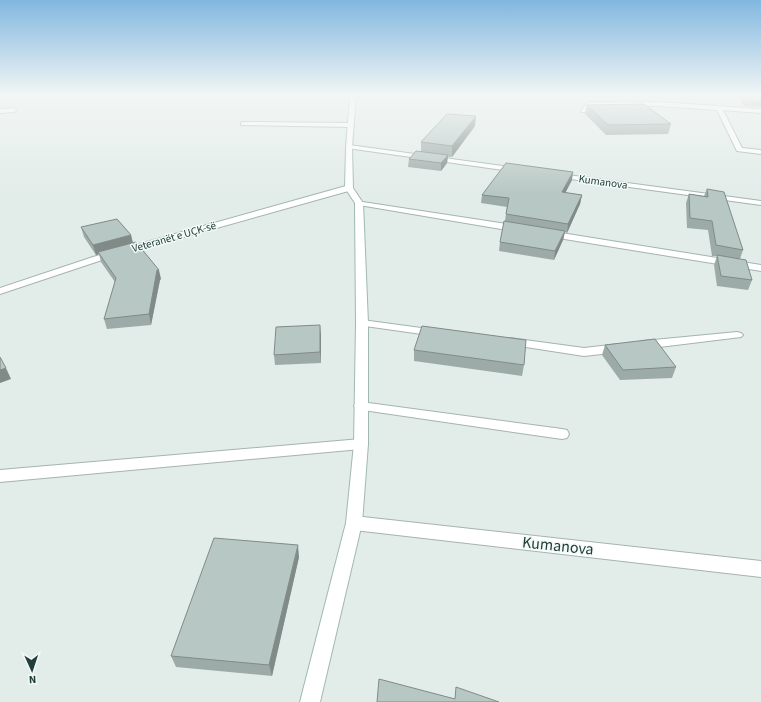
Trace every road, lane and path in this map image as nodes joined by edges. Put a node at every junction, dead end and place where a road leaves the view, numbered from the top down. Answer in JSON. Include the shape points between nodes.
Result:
{"nodes":[{"id":1,"x":351,"y":129,"type":"edge"},
{"id":2,"x":729,"y":129,"type":"edge"},
{"id":3,"x":349,"y":147,"type":"junction"},
{"id":4,"x":761,"y":152,"type":"edge"},
{"id":5,"x":523,"y":171,"type":"edge"},
{"id":6,"x":547,"y":174,"type":"edge"},
{"id":7,"x":349,"y":188,"type":"junction"},
{"id":8,"x":359,"y":203,"type":"junction"},
{"id":9,"x":761,"y":203,"type":"edge"},
{"id":10,"x":525,"y":230,"type":"edge"},
{"id":11,"x":540,"y":232,"type":"edge"},
{"id":12,"x":761,"y":268,"type":"edge"},
{"id":13,"x":0,"y":291,"type":"edge"},
{"id":14,"x":362,"y":323,"type":"junction"},
{"id":15,"x":449,"y":334,"type":"edge"},
{"id":16,"x":737,"y":335,"type":"dead end"},
{"id":17,"x":496,"y":341,"type":"edge"},
{"id":18,"x":361,"y":406,"type":"junction"},
{"id":19,"x":562,"y":434,"type":"dead end"},
{"id":20,"x":362,"y":444,"type":"junction"},
{"id":21,"x":0,"y":476,"type":"edge"},
{"id":22,"x":354,"y":523,"type":"junction"},
{"id":23,"x":761,"y":570,"type":"edge"},
{"id":24,"x":310,"y":702,"type":"edge"}],
"edges":[{"from":1,"to":3,"type":"street"},
{"from":2,"to":4,"type":"street","via":[[739,150]]},
{"from":3,"to":5,"type":"street"},
{"from":3,"to":7,"type":"street"},
{"from":6,"to":9,"type":"street","name":"Kumanova"},
{"from":7,"to":8,"type":"street"},
{"from":7,"to":13,"type":"street","name":"Veteranët e UÇK-së","via":[[96,259]]},
{"from":8,"to":10,"type":"street"},
{"from":8,"to":14,"type":"street"},
{"from":11,"to":12,"type":"street"},
{"from":14,"to":15,"type":"street"},
{"from":14,"to":18,"type":"street"},
{"from":16,"to":17,"type":"street","via":[[584,352]]},
{"from":18,"to":19,"type":"street"},
{"from":18,"to":20,"type":"street"},
{"from":20,"to":21,"type":"street"},
{"from":20,"to":22,"type":"street"},
{"from":22,"to":23,"type":"street","name":"Kumanova"},
{"from":22,"to":24,"type":"street"}]}
